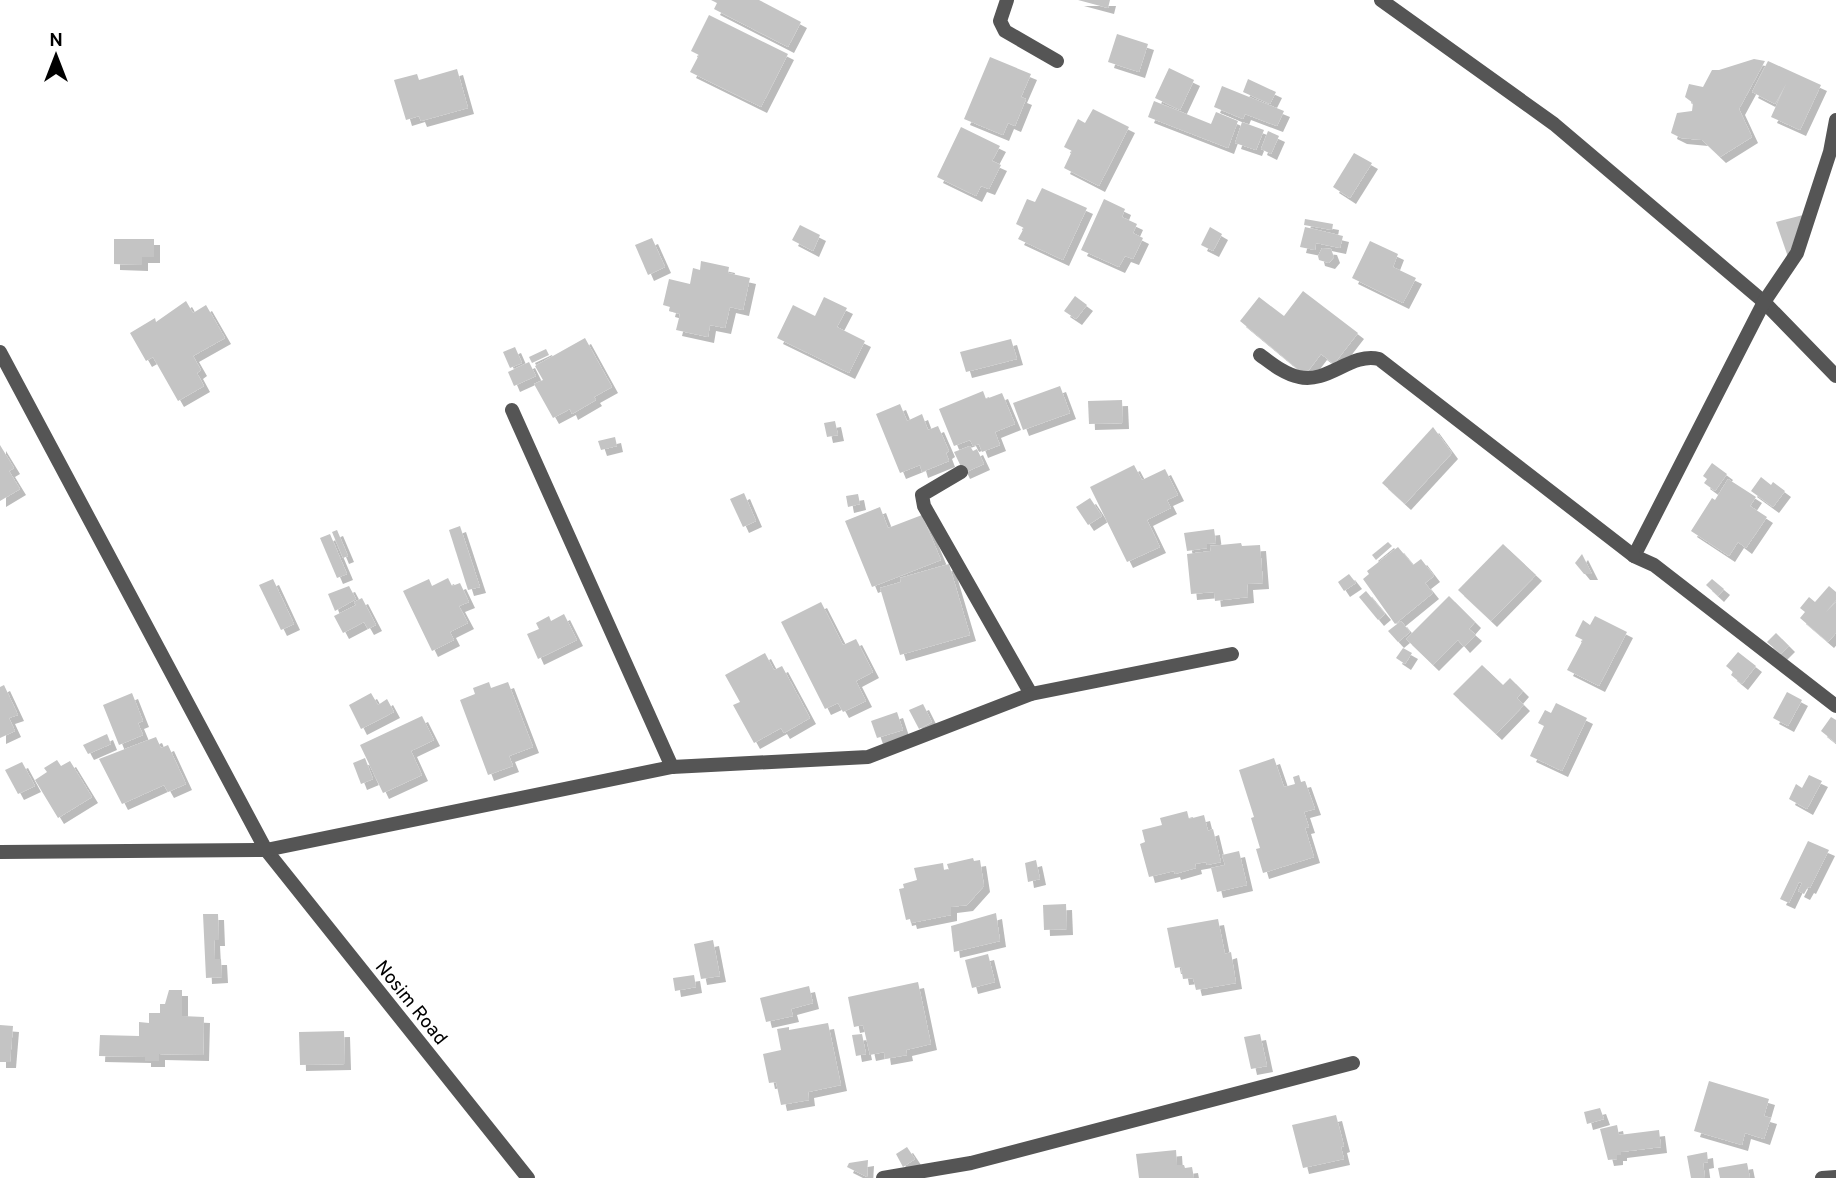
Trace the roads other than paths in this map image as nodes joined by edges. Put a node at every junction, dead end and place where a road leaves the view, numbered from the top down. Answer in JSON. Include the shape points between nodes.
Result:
{"nodes":[{"id":1,"x":1007,"y":0,"type":"edge"},
{"id":2,"x":1381,"y":0,"type":"edge"},
{"id":3,"x":1057,"y":61,"type":"dead end"},
{"id":4,"x":1836,"y":120,"type":"edge"},
{"id":5,"x":1764,"y":302,"type":"junction"},
{"id":6,"x":0,"y":352,"type":"edge"},
{"id":7,"x":1260,"y":355,"type":"dead end"},
{"id":8,"x":1836,"y":376,"type":"edge"},
{"id":9,"x":512,"y":410,"type":"dead end"},
{"id":10,"x":961,"y":472,"type":"dead end"},
{"id":11,"x":1634,"y":556,"type":"junction"},
{"id":12,"x":1232,"y":654,"type":"dead end"},
{"id":13,"x":1031,"y":694,"type":"junction"},
{"id":14,"x":1836,"y":706,"type":"edge"},
{"id":15,"x":672,"y":767,"type":"junction"},
{"id":16,"x":266,"y":849,"type":"junction"},
{"id":17,"x":0,"y":852,"type":"edge"},
{"id":18,"x":1353,"y":1063,"type":"dead end"},
{"id":19,"x":1836,"y":1177,"type":"edge"},
{"id":20,"x":528,"y":1178,"type":"edge"},
{"id":21,"x":883,"y":1178,"type":"edge"},
{"id":22,"x":1822,"y":1178,"type":"edge"}],
"edges":[{"from":1,"to":3,"type":"street","via":[[1000,21],[1006,31]]},
{"from":2,"to":5,"type":"street","via":[[1554,124]]},
{"from":4,"to":5,"type":"street","via":[[1797,253]]},
{"from":5,"to":8,"type":"street"},
{"from":5,"to":11,"type":"street"},
{"from":6,"to":16,"type":"street","name":"Nosim Road"},
{"from":7,"to":11,"type":"street","via":[[1300,378],[1333,372],[1367,358],[1379,359]]},
{"from":9,"to":15,"type":"street"},
{"from":10,"to":13,"type":"street","via":[[922,495],[924,506]]},
{"from":11,"to":14,"type":"street","via":[[1654,565]]},
{"from":12,"to":13,"type":"street"},
{"from":13,"to":15,"type":"street","via":[[867,757]]},
{"from":15,"to":16,"type":"street"},
{"from":16,"to":17,"type":"street"},
{"from":16,"to":20,"type":"street","name":"Nosim Road"},
{"from":18,"to":21,"type":"street","via":[[971,1163]]},
{"from":19,"to":22,"type":"street"}]}
